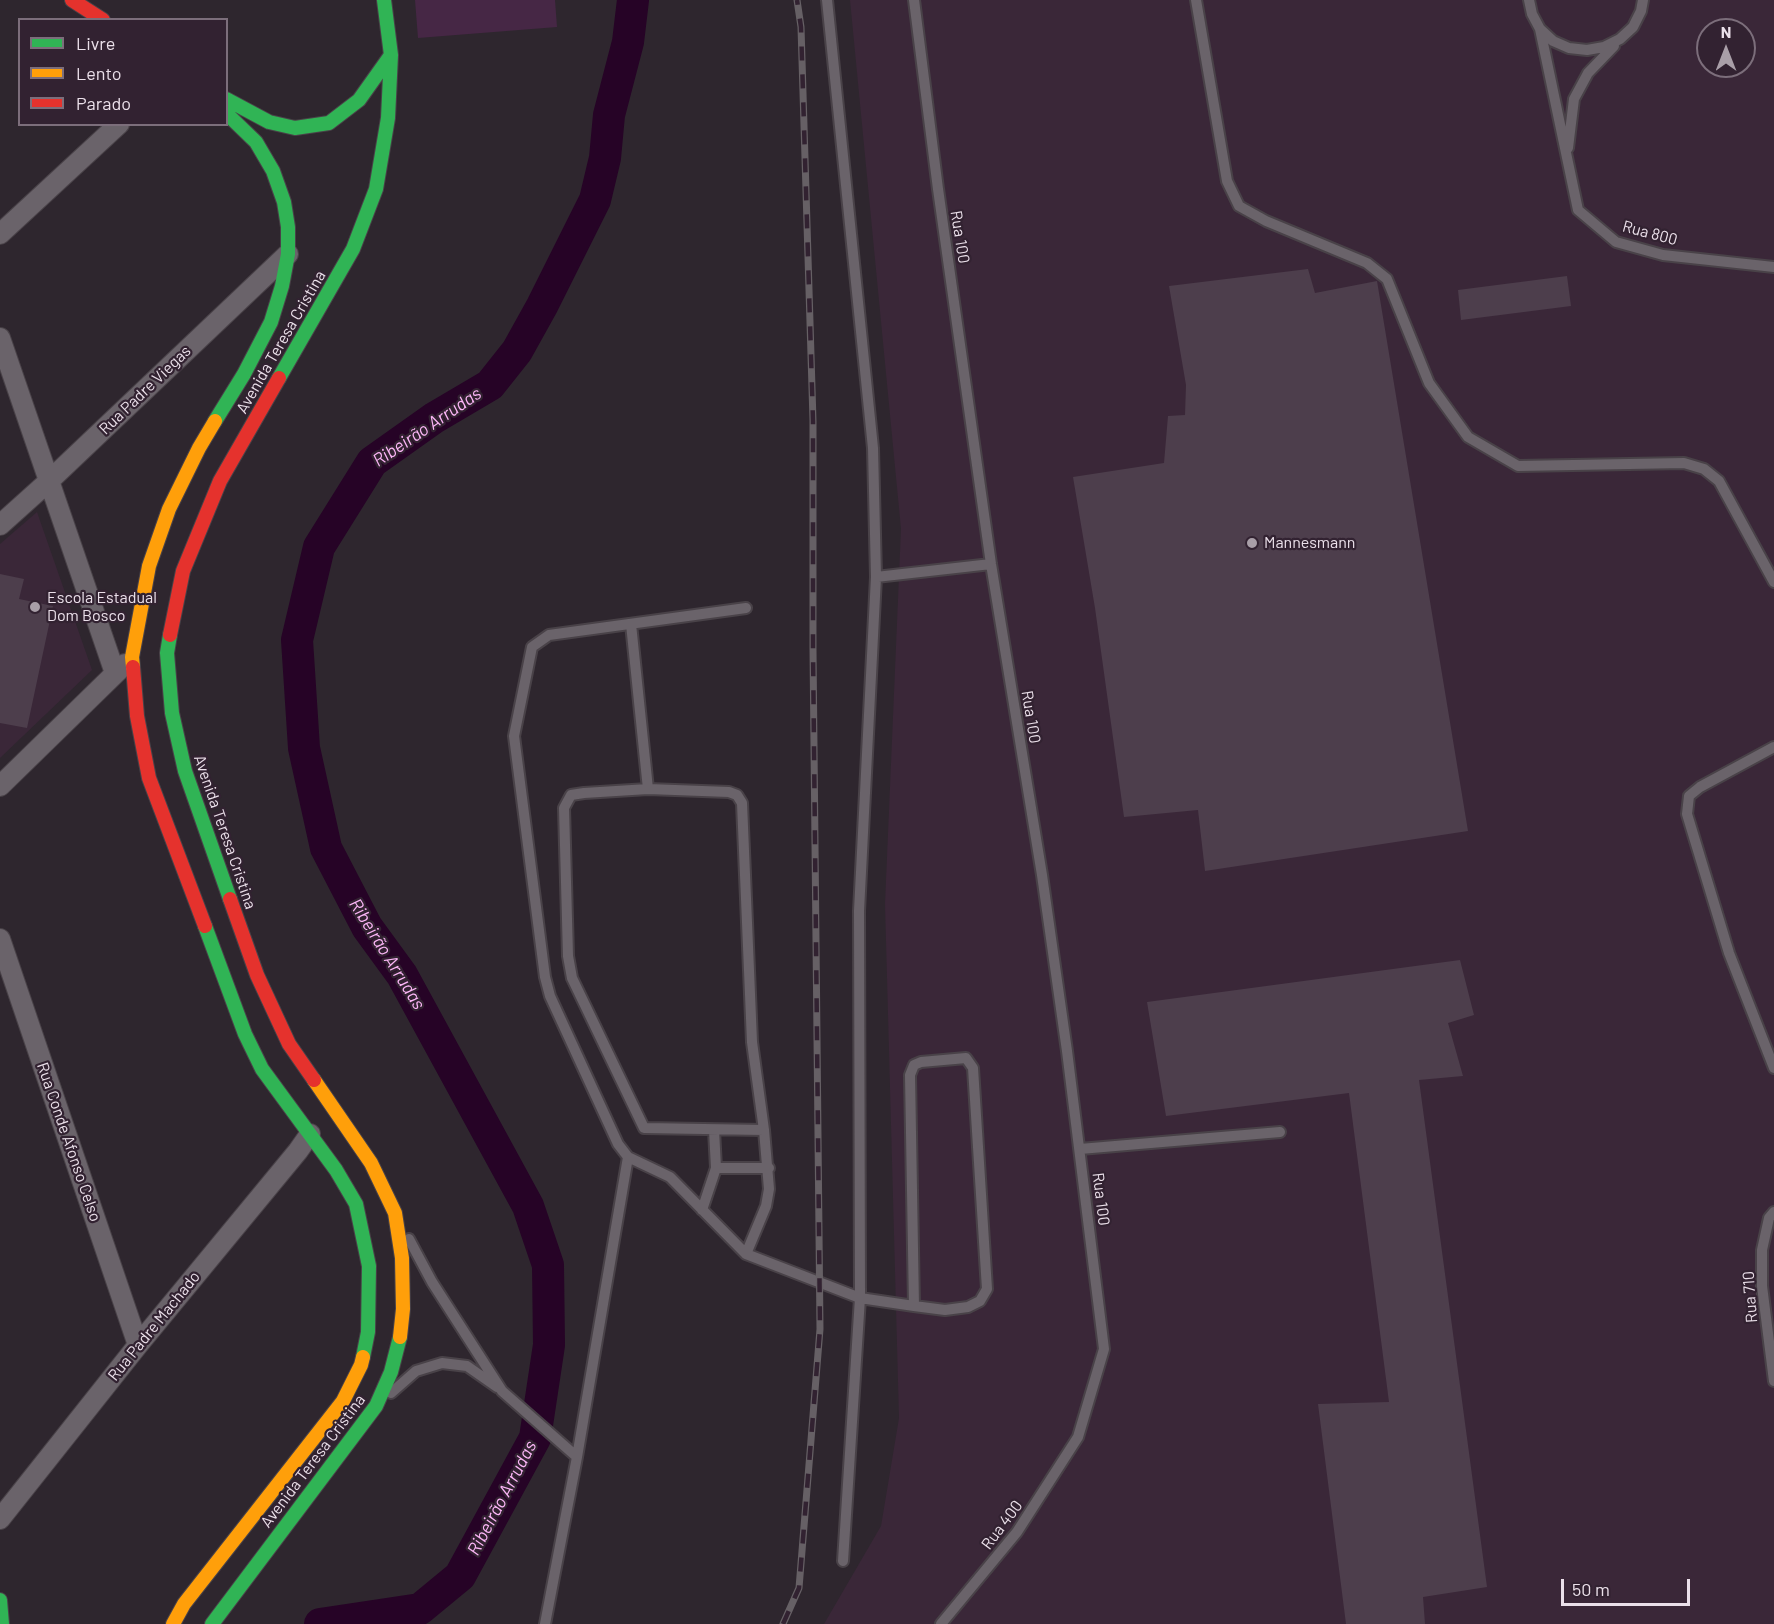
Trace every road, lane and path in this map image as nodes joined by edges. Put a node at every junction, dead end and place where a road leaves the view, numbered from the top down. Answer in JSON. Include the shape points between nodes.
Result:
{"nodes":[{"id":1,"x":72,"y":0,"type":"edge"},
{"id":2,"x":384,"y":0,"type":"edge"},
{"id":3,"x":827,"y":0,"type":"edge"},
{"id":4,"x":914,"y":0,"type":"edge"},
{"id":5,"x":1196,"y":0,"type":"edge"},
{"id":6,"x":1528,"y":0,"type":"edge"},
{"id":7,"x":1643,"y":0,"type":"edge"},
{"id":8,"x":100,"y":18,"type":"edge"},
{"id":9,"x":1540,"y":28,"type":"junction"},
{"id":10,"x":1620,"y":39,"type":"junction"},
{"id":11,"x":391,"y":55,"type":"junction"},
{"id":12,"x":228,"y":100,"type":"edge"},
{"id":13,"x":228,"y":115,"type":"edge"},
{"id":14,"x":117,"y":126,"type":"edge"},
{"id":15,"x":1567,"y":160,"type":"junction"},
{"id":16,"x":0,"y":234,"type":"edge"},
{"id":17,"x":288,"y":254,"type":"junction"},
{"id":18,"x":1774,"y":267,"type":"edge"},
{"id":19,"x":0,"y":338,"type":"edge"},
{"id":20,"x":49,"y":481,"type":"junction"},
{"id":21,"x":0,"y":525,"type":"edge"},
{"id":22,"x":991,"y":564,"type":"junction"},
{"id":23,"x":876,"y":577,"type":"junction"},
{"id":24,"x":1774,"y":582,"type":"edge"},
{"id":25,"x":746,"y":608,"type":"dead end"},
{"id":26,"x":631,"y":624,"type":"junction"},
{"id":27,"x":132,"y":657,"type":"junction"},
{"id":28,"x":115,"y":673,"type":"junction"},
{"id":29,"x":1774,"y":747,"type":"edge"},
{"id":30,"x":0,"y":786,"type":"edge"},
{"id":31,"x":648,"y":789,"type":"junction"},
{"id":32,"x":0,"y":939,"type":"edge"},
{"id":33,"x":1774,"y":1068,"type":"edge"},
{"id":34,"x":714,"y":1130,"type":"junction"},
{"id":35,"x":764,"y":1130,"type":"junction"},
{"id":36,"x":1280,"y":1132,"type":"dead end"},
{"id":37,"x":309,"y":1134,"type":"junction"},
{"id":38,"x":1080,"y":1149,"type":"junction"},
{"id":39,"x":628,"y":1157,"type":"junction"},
{"id":40,"x":716,"y":1168,"type":"junction"},
{"id":41,"x":769,"y":1168,"type":"junction"},
{"id":42,"x":702,"y":1210,"type":"junction"},
{"id":43,"x":1774,"y":1212,"type":"edge"},
{"id":44,"x":395,"y":1213,"type":"junction"},
{"id":45,"x":746,"y":1254,"type":"junction"},
{"id":46,"x":860,"y":1298,"type":"junction"},
{"id":47,"x":914,"y":1306,"type":"junction"},
{"id":48,"x":138,"y":1345,"type":"junction"},
{"id":49,"x":1774,"y":1381,"type":"edge"},
{"id":50,"x":502,"y":1391,"type":"junction"},
{"id":51,"x":376,"y":1406,"type":"junction"},
{"id":52,"x":1078,"y":1437,"type":"joint"},
{"id":53,"x":577,"y":1457,"type":"junction"},
{"id":54,"x":0,"y":1519,"type":"edge"},
{"id":55,"x":843,"y":1561,"type":"dead end"},
{"id":56,"x":0,"y":1600,"type":"edge"},
{"id":57,"x":184,"y":1604,"type":"junction"},
{"id":58,"x":2,"y":1624,"type":"edge"},
{"id":59,"x":167,"y":1624,"type":"edge"},
{"id":60,"x":173,"y":1624,"type":"edge"},
{"id":61,"x":212,"y":1624,"type":"edge"},
{"id":62,"x":545,"y":1624,"type":"edge"},
{"id":63,"x":941,"y":1624,"type":"edge"}],
"edges":[{"from":1,"to":8,"type":"main road"},
{"from":2,"to":11,"type":"main road","name":"Avenida Teresa Cristina"},
{"from":3,"to":23,"type":"lane","via":[[873,448]]},
{"from":4,"to":22,"type":"lane","name":"Rua 100"},
{"from":5,"to":24,"type":"lane","via":[[1227,181],[1239,206],[1367,263],[1387,279],[1429,382],[1468,437],[1518,466],[1684,463],[1704,469],[1719,481]]},
{"from":6,"to":9,"type":"lane","name":"Rua 800"},
{"from":7,"to":10,"type":"lane","name":"Rua 800","via":[[1633,27]]},
{"from":9,"to":10,"type":"lane","via":[[1553,41],[1569,48],[1587,50]]},
{"from":9,"to":15,"type":"lane","name":"Rua 800"},
{"from":10,"to":15,"type":"lane","name":"Rua 800","via":[[1588,73],[1575,99]]},
{"from":11,"to":12,"type":"main road","via":[[359,100],[329,123],[295,128],[269,122]]},
{"from":11,"to":44,"type":"main road","name":"Avenida Teresa Cristina","via":[[388,118],[376,189],[353,249],[220,481],[183,571],[167,653],[172,713],[185,771],[257,975],[289,1044],[371,1163]]},
{"from":13,"to":17,"type":"main road","name":"Avenida Teresa Cristina","via":[[256,142],[273,171],[284,202]]},
{"from":14,"to":16,"type":"street"},
{"from":15,"to":18,"type":"lane","name":"Rua 800","via":[[1578,210],[1616,242],[1663,255]]},
{"from":17,"to":20,"type":"street","name":"Rua Padre Viegas"},
{"from":17,"to":27,"type":"main road","name":"Avenida Teresa Cristina","via":[[271,322],[169,509],[149,566]]},
{"from":19,"to":20,"type":"street"},
{"from":20,"to":21,"type":"street","name":"Rua Padre Viegas"},
{"from":20,"to":28,"type":"street"},
{"from":22,"to":23,"type":"lane"},
{"from":22,"to":38,"type":"lane","name":"Rua 100","via":[[1042,875]]},
{"from":23,"to":46,"type":"lane","via":[[859,911]]},
{"from":25,"to":26,"type":"lane"},
{"from":26,"to":31,"type":"lane"},
{"from":26,"to":39,"type":"lane","via":[[549,635],[532,646],[514,736],[550,996],[618,1144]]},
{"from":27,"to":28,"type":"street"},
{"from":27,"to":37,"type":"main road","name":"Avenida Teresa Cristina","via":[[137,716],[150,778],[207,934],[262,1069]]},
{"from":28,"to":30,"type":"street"},
{"from":29,"to":33,"type":"lane","via":[[1700,787],[1689,796],[1687,814],[1729,953]]},
{"from":31,"to":34,"type":"lane","via":[[571,795],[564,808],[572,978],[644,1128]]},
{"from":31,"to":35,"type":"lane","via":[[729,792],[742,803],[752,1042]]},
{"from":32,"to":48,"type":"street","name":"Rua Conde Afonso Celso"},
{"from":34,"to":35,"type":"lane"},
{"from":34,"to":40,"type":"lane"},
{"from":35,"to":41,"type":"lane"},
{"from":36,"to":38,"type":"lane"},
{"from":37,"to":48,"type":"street","name":"Rua Padre Machado"},
{"from":37,"to":57,"type":"main road","name":"Avenida Teresa Cristina","via":[[356,1204],[361,1224],[369,1266],[368,1332],[361,1365],[343,1401]]},
{"from":38,"to":52,"type":"lane","name":"Rua 100","via":[[1104,1349]]},
{"from":39,"to":42,"type":"lane","via":[[670,1177]]},
{"from":39,"to":53,"type":"lane"},
{"from":40,"to":41,"type":"lane"},
{"from":40,"to":42,"type":"lane"},
{"from":41,"to":45,"type":"lane","via":[[766,1206]]},
{"from":42,"to":45,"type":"lane"},
{"from":43,"to":49,"type":"lane","name":"Rua 710","via":[[1762,1250],[1762,1286]]},
{"from":44,"to":50,"type":"lane","via":[[432,1282]]},
{"from":44,"to":51,"type":"main road","name":"Avenida Teresa Cristina","via":[[404,1309],[391,1372]]},
{"from":45,"to":46,"type":"lane"},
{"from":46,"to":47,"type":"lane"},
{"from":46,"to":55,"type":"lane"},
{"from":47,"to":47,"type":"lane","via":[[910,1075],[914,1065],[921,1062],[966,1058],[973,1068],[987,1289],[980,1301],[968,1307],[945,1310]]},
{"from":48,"to":54,"type":"street","name":"Rua Padre Machado"},
{"from":50,"to":51,"type":"lane","via":[[466,1366],[442,1363],[416,1371]]},
{"from":50,"to":53,"type":"lane"},
{"from":51,"to":61,"type":"main road","name":"Avenida Teresa Cristina"},
{"from":52,"to":63,"type":"lane","name":"Rua 400","via":[[1017,1532]]},
{"from":53,"to":62,"type":"lane"},
{"from":56,"to":58,"type":"main road"},
{"from":57,"to":59,"type":"lane"},
{"from":57,"to":60,"type":"main road","name":"Avenida Teresa Cristina"}]}
